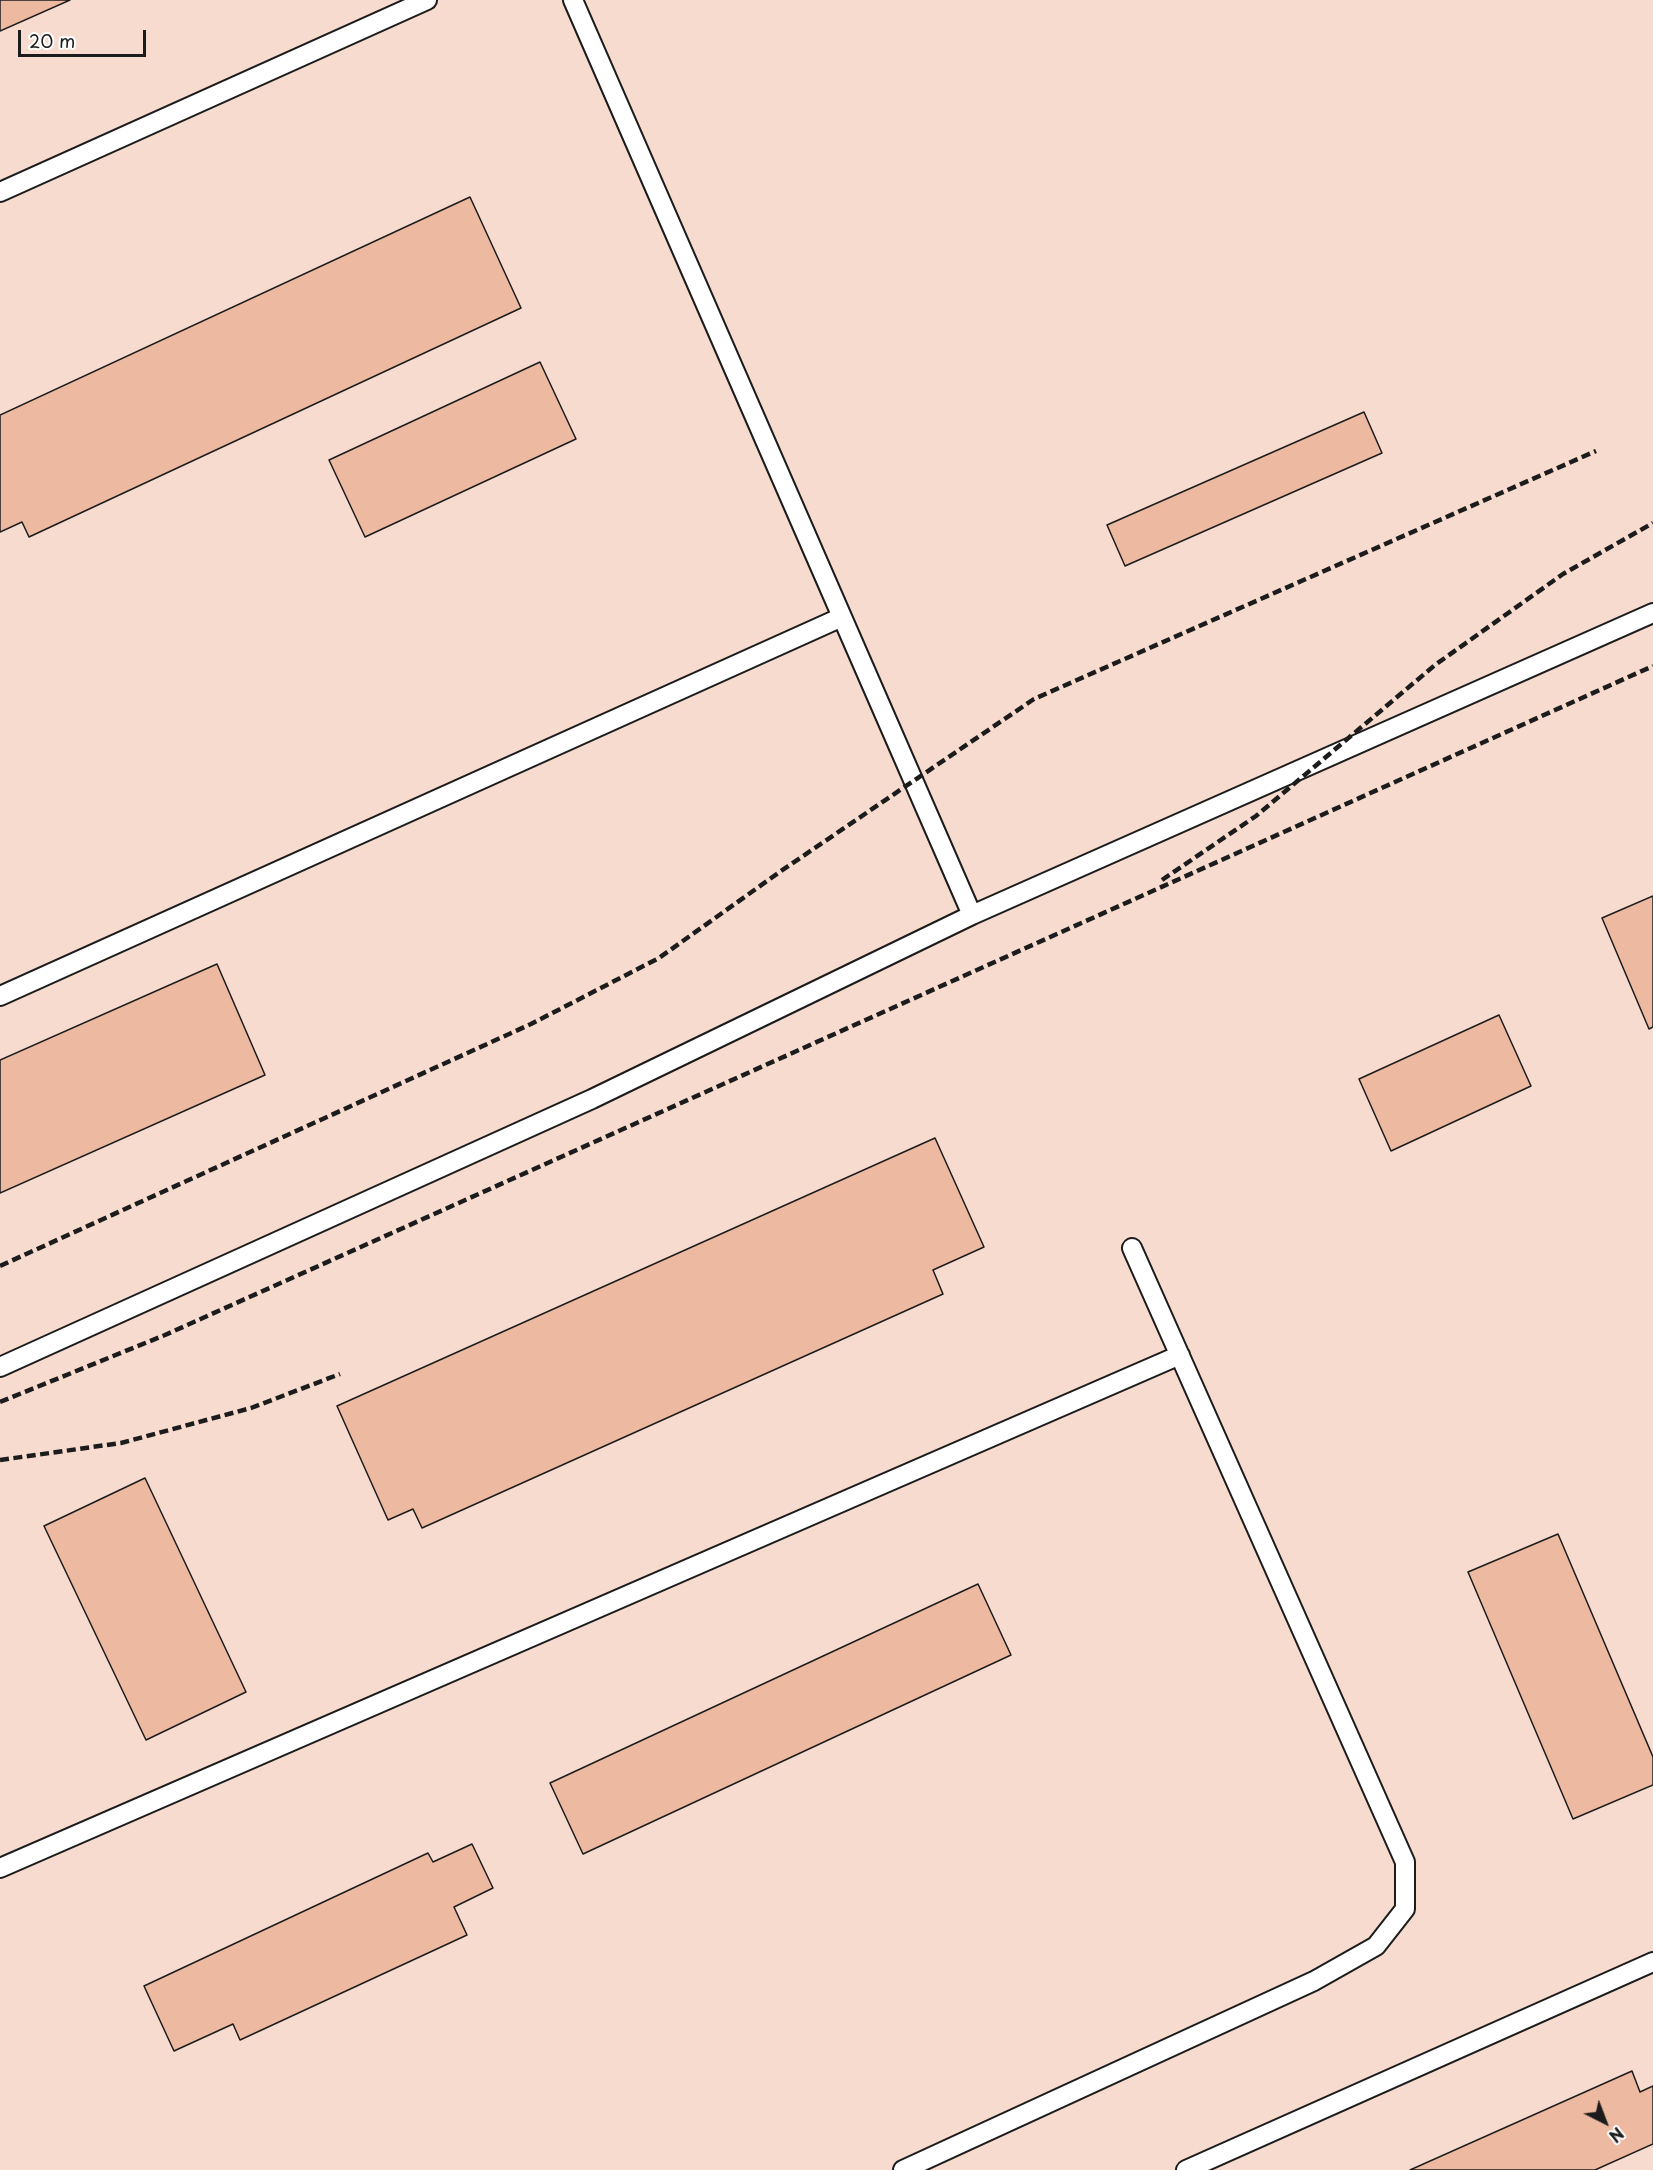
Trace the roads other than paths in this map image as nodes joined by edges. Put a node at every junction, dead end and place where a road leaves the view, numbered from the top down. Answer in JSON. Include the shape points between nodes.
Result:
{"nodes":[{"id":1,"x":427,"y":0,"type":"edge"},
{"id":2,"x":573,"y":0,"type":"edge"},
{"id":3,"x":0,"y":192,"type":"edge"},
{"id":4,"x":1653,"y":613,"type":"edge"},
{"id":5,"x":842,"y":617,"type":"junction"},
{"id":6,"x":972,"y":915,"type":"junction"},
{"id":7,"x":0,"y":996,"type":"edge"},
{"id":8,"x":1132,"y":1248,"type":"dead end"},
{"id":9,"x":1180,"y":1355,"type":"junction"},
{"id":10,"x":0,"y":1367,"type":"edge"},
{"id":11,"x":0,"y":1868,"type":"edge"},
{"id":12,"x":1653,"y":1962,"type":"edge"},
{"id":13,"x":903,"y":2170,"type":"edge"},
{"id":14,"x":1186,"y":2170,"type":"edge"}],
"edges":[{"from":1,"to":3,"type":"lane"},
{"from":2,"to":5,"type":"lane"},
{"from":4,"to":6,"type":"lane"},
{"from":5,"to":6,"type":"lane"},
{"from":5,"to":7,"type":"lane"},
{"from":6,"to":10,"type":"lane","via":[[592,1099]]},
{"from":8,"to":9,"type":"lane"},
{"from":9,"to":11,"type":"lane"},
{"from":9,"to":13,"type":"lane","via":[[1404,1862],[1405,1909],[1376,1946],[1314,1981]]},
{"from":12,"to":14,"type":"lane"}]}
